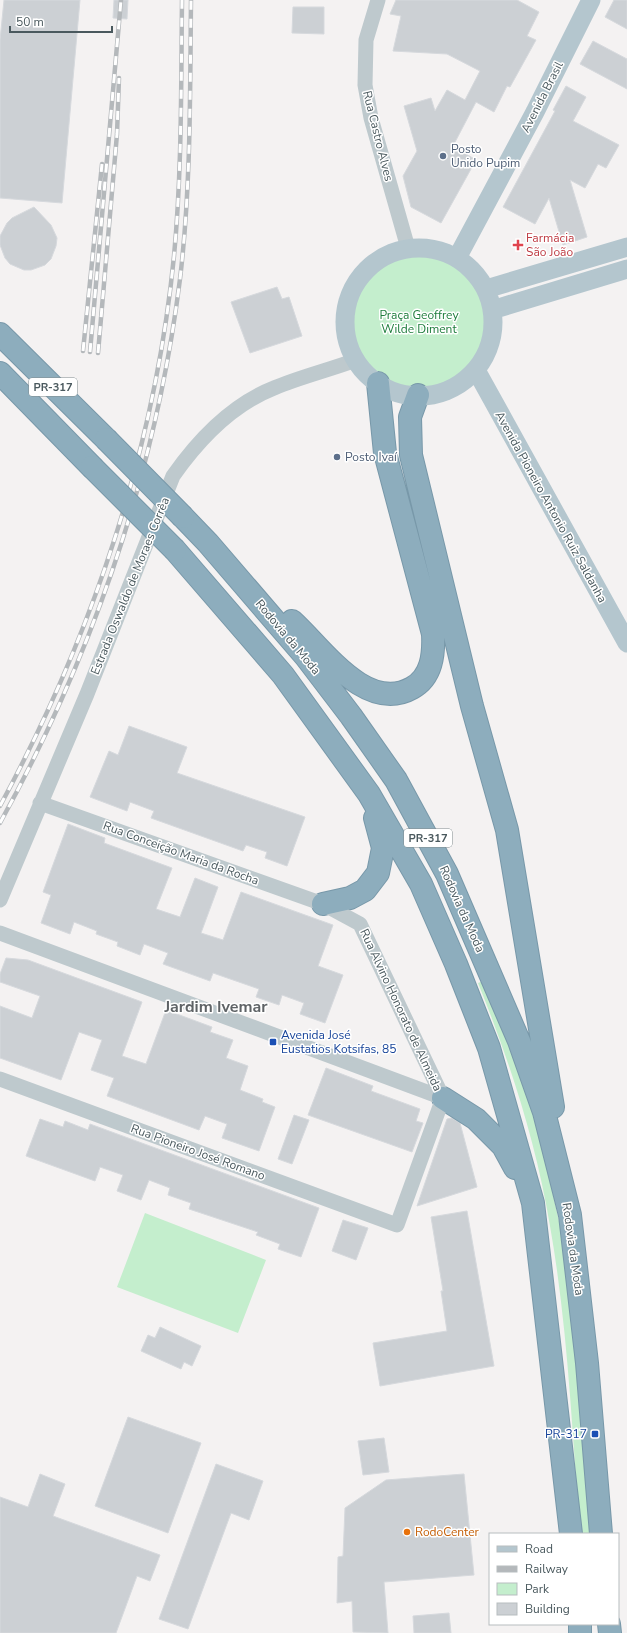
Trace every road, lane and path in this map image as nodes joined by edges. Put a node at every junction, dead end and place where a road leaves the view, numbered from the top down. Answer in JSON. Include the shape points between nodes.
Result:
{"nodes":[{"id":1,"x":378,"y":0,"type":"edge"},
{"id":2,"x":591,"y":0,"type":"edge"},
{"id":3,"x":627,"y":247,"type":"edge"},
{"id":4,"x":408,"y":248,"type":"junction"},
{"id":5,"x":457,"y":258,"type":"junction"},
{"id":6,"x":627,"y":270,"type":"edge"},
{"id":7,"x":486,"y":290,"type":"junction"},
{"id":8,"x":492,"y":310,"type":"junction"},
{"id":9,"x":0,"y":334,"type":"edge"},
{"id":10,"x":356,"y":360,"type":"junction"},
{"id":11,"x":476,"y":370,"type":"junction"},
{"id":12,"x":0,"y":373,"type":"edge"},
{"id":13,"x":378,"y":383,"type":"junction"},
{"id":14,"x":418,"y":395,"type":"junction"},
{"id":15,"x":208,"y":543,"type":"junction"},
{"id":16,"x":627,"y":643,"type":"edge"},
{"id":17,"x":369,"y":794,"type":"junction"},
{"id":18,"x":40,"y":803,"type":"junction"},
{"id":19,"x":0,"y":900,"type":"edge"},
{"id":20,"x":323,"y":904,"type":"junction"},
{"id":21,"x":0,"y":933,"type":"edge"},
{"id":22,"x":0,"y":1079,"type":"edge"},
{"id":23,"x":442,"y":1098,"type":"junction"},
{"id":24,"x":533,"y":1204,"type":"junction"},
{"id":25,"x":570,"y":1215,"type":"junction"},
{"id":26,"x":397,"y":1225,"type":"joint"},
{"id":27,"x":571,"y":1533,"type":"edge"},
{"id":28,"x":601,"y":1533,"type":"edge"}],
"edges":[{"from":1,"to":4,"type":"street","name":"Rua Castro Alves","via":[[366,40],[365,85],[371,118]]},
{"from":2,"to":5,"type":"main road","name":"Avenida Brasil"},
{"from":3,"to":7,"type":"main road"},
{"from":4,"to":5,"type":"main road","via":[[429,248]]},
{"from":4,"to":10,"type":"main road","via":[[385,256],[366,270],[352,288],[345,314],[346,338]]},
{"from":5,"to":7,"type":"main road","via":[[474,271]]},
{"from":6,"to":8,"type":"main road"},
{"from":7,"to":8,"type":"main road"},
{"from":8,"to":11,"type":"main road","via":[[490,344]]},
{"from":9,"to":15,"type":"highway","name":"Rodovia da Moda","number":"PR-317","bridge":true},
{"from":10,"to":13,"type":"main road","via":[[365,373]]},
{"from":10,"to":18,"type":"street","name":"Estrada Oswaldo de Moraes Corrêa","via":[[255,397],[218,423],[189,454],[173,476],[87,694]]},
{"from":11,"to":14,"type":"main road","via":[[455,386],[437,393]]},
{"from":11,"to":16,"type":"main road","name":"Avenida Pioneiro Antonio Ruiz Saldanha"},
{"from":12,"to":17,"type":"highway","number":"PR-317","bridge":true,"via":[[175,550],[284,675]]},
{"from":13,"to":14,"type":"main road","via":[[403,394]]},
{"from":13,"to":15,"type":"highway","via":[[385,453],[433,634],[434,648],[430,668],[416,686],[394,695],[363,687]]},
{"from":14,"to":25,"type":"highway","via":[[410,417],[412,455],[472,706],[507,830]]},
{"from":15,"to":25,"type":"highway","name":"Rodovia da Moda","number":"PR-317","via":[[306,657],[351,716],[396,780],[447,874],[522,1048],[544,1112]]},
{"from":17,"to":20,"type":"highway","via":[[383,848],[378,873],[364,890],[350,898]]},
{"from":17,"to":24,"type":"highway","number":"PR-317","via":[[421,884],[456,964],[489,1048]]},
{"from":18,"to":19,"type":"street","name":"Estrada Oswaldo de Moraes Corrêa"},
{"from":18,"to":20,"type":"street","name":"Rua Conceição Maria da Rocha"},
{"from":20,"to":23,"type":"street","name":"Rua Alvino Honorato de Almeida","via":[[360,924]]},
{"from":21,"to":23,"type":"street"},
{"from":22,"to":26,"type":"street","name":"Rua Pioneiro José Romano"},
{"from":23,"to":24,"type":"highway","via":[[476,1119],[503,1146]]},
{"from":23,"to":26,"type":"street","name":"Rua Alvino Honorato de Almeida"},
{"from":24,"to":27,"type":"highway","number":"PR-317"},
{"from":25,"to":28,"type":"highway","name":"Rodovia da Moda","number":"PR-317","via":[[587,1363]]}]}
